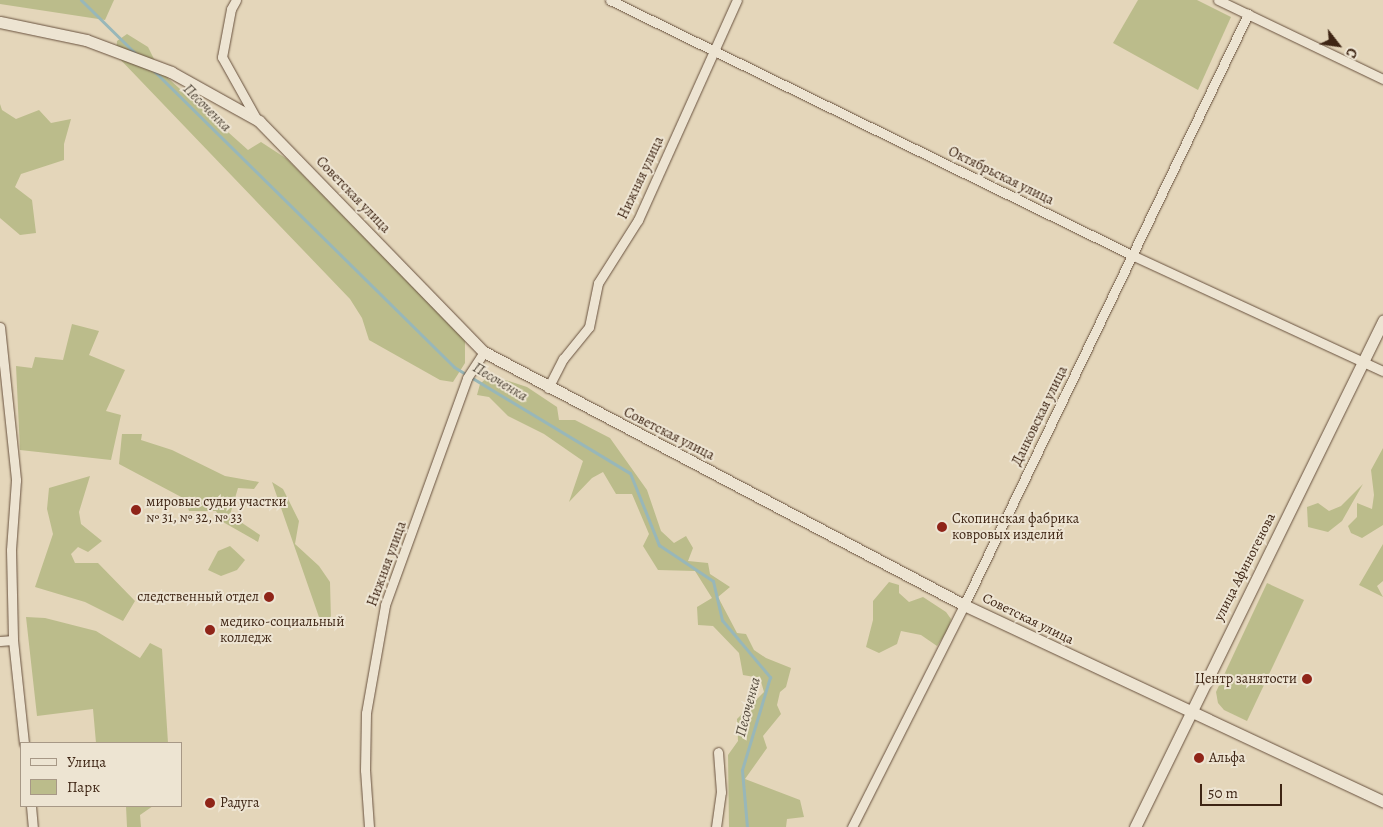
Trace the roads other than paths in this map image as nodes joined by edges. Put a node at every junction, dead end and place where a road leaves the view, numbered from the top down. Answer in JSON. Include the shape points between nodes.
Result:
{"nodes":[{"id":1,"x":236,"y":0,"type":"edge"},
{"id":2,"x":610,"y":0,"type":"edge"},
{"id":3,"x":737,"y":0,"type":"edge"},
{"id":4,"x":1218,"y":0,"type":"edge"},
{"id":5,"x":1248,"y":14,"type":"junction"},
{"id":6,"x":0,"y":22,"type":"edge"},
{"id":7,"x":715,"y":50,"type":"junction"},
{"id":8,"x":1383,"y":79,"type":"edge"},
{"id":9,"x":259,"y":121,"type":"junction"},
{"id":10,"x":1134,"y":256,"type":"junction"},
{"id":11,"x":1383,"y":320,"type":"edge"},
{"id":12,"x":0,"y":328,"type":"edge"},
{"id":13,"x":484,"y":352,"type":"junction"},
{"id":14,"x":1363,"y":361,"type":"junction"},
{"id":15,"x":1383,"y":371,"type":"edge"},
{"id":16,"x":548,"y":388,"type":"junction"},
{"id":17,"x":964,"y":605,"type":"junction"},
{"id":18,"x":13,"y":640,"type":"junction"},
{"id":19,"x":0,"y":641,"type":"edge"},
{"id":20,"x":1189,"y":713,"type":"junction"},
{"id":21,"x":24,"y":742,"type":"edge"},
{"id":22,"x":718,"y":752,"type":"dead end"},
{"id":23,"x":1383,"y":801,"type":"edge"},
{"id":24,"x":31,"y":807,"type":"edge"},
{"id":25,"x":33,"y":827,"type":"edge"},
{"id":26,"x":369,"y":827,"type":"edge"},
{"id":27,"x":716,"y":827,"type":"edge"},
{"id":28,"x":852,"y":827,"type":"edge"},
{"id":29,"x":1135,"y":827,"type":"edge"}],
"edges":[{"from":1,"to":9,"type":"street","via":[[222,57],[250,112]]},
{"from":2,"to":7,"type":"street","name":"Октябрьская улица"},
{"from":3,"to":7,"type":"street","name":"Нижняя улица"},
{"from":4,"to":5,"type":"street"},
{"from":5,"to":8,"type":"street"},
{"from":5,"to":10,"type":"street","name":"Данковская улица"},
{"from":6,"to":9,"type":"street","name":"Советская улица","via":[[86,40],[171,72]]},
{"from":7,"to":10,"type":"street","name":"Октябрьская улица"},
{"from":7,"to":16,"type":"street","name":"Нижняя улица","via":[[638,220],[598,283],[589,327],[563,359]]},
{"from":9,"to":13,"type":"street","name":"Советская улица"},
{"from":10,"to":14,"type":"street","name":"Октябрьская улица"},
{"from":10,"to":17,"type":"street","name":"Данковская улица"},
{"from":11,"to":14,"type":"street","name":"улица Афиногенова"},
{"from":12,"to":18,"type":"street","via":[[16,480],[11,550]]},
{"from":13,"to":16,"type":"street","name":"Советская улица"},
{"from":13,"to":26,"type":"street","name":"Нижняя улица","via":[[467,378],[385,605],[366,713]]},
{"from":14,"to":15,"type":"street","name":"Октябрьская улица"},
{"from":14,"to":20,"type":"street","name":"улица Афиногенова"},
{"from":16,"to":17,"type":"street","name":"Советская улица"},
{"from":17,"to":20,"type":"street","name":"Советская улица"},
{"from":17,"to":28,"type":"street","name":"Данковская улица"},
{"from":18,"to":19,"type":"street"},
{"from":18,"to":21,"type":"street"},
{"from":20,"to":23,"type":"street","name":"Советская улица"},
{"from":20,"to":29,"type":"street","name":"улица Афиногенова"},
{"from":22,"to":27,"type":"street","via":[[721,792]]},
{"from":24,"to":25,"type":"street"}]}
